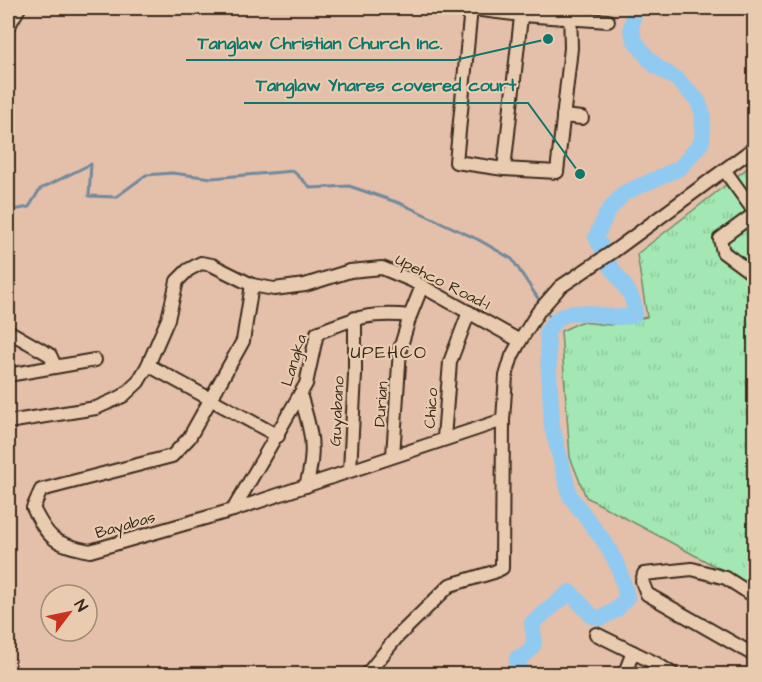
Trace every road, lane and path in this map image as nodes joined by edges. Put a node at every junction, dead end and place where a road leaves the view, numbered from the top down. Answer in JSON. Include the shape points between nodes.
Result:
{"nodes":[{"id":1,"x":19,"y":8,"type":"edge"},
{"id":2,"x":465,"y":8,"type":"edge"},
{"id":3,"x":471,"y":8,"type":"edge"},
{"id":4,"x":522,"y":11,"type":"edge"},
{"id":5,"x":570,"y":13,"type":"edge"},
{"id":6,"x":608,"y":21,"type":"dead end"},
{"id":7,"x":8,"y":27,"type":"edge"},
{"id":8,"x":563,"y":116,"type":"junction"},
{"id":9,"x":582,"y":118,"type":"dead end"},
{"id":10,"x":754,"y":148,"type":"edge"},
{"id":11,"x":504,"y":169,"type":"junction"},
{"id":12,"x":725,"y":171,"type":"junction"},
{"id":13,"x":754,"y":213,"type":"edge"},
{"id":14,"x":754,"y":275,"type":"edge"},
{"id":15,"x":252,"y":285,"type":"junction"},
{"id":16,"x":422,"y":286,"type":"junction"},
{"id":17,"x":469,"y":312,"type":"junction"},
{"id":18,"x":410,"y":316,"type":"junction"},
{"id":19,"x":355,"y":318,"type":"junction"},
{"id":20,"x":8,"y":331,"type":"edge"},
{"id":21,"x":520,"y":341,"type":"junction"},
{"id":22,"x":95,"y":360,"type":"dead end"},
{"id":23,"x":55,"y":366,"type":"junction"},
{"id":24,"x":148,"y":366,"type":"junction"},
{"id":25,"x":8,"y":375,"type":"edge"},
{"id":26,"x":300,"y":394,"type":"junction"},
{"id":27,"x":210,"y":399,"type":"junction"},
{"id":28,"x":503,"y":420,"type":"junction"},
{"id":29,"x":8,"y":422,"type":"edge"},
{"id":30,"x":278,"y":436,"type":"junction"},
{"id":31,"x":444,"y":438,"type":"junction"},
{"id":32,"x":393,"y":456,"type":"junction"},
{"id":33,"x":350,"y":470,"type":"junction"},
{"id":34,"x":306,"y":486,"type":"junction"},
{"id":35,"x":233,"y":510,"type":"junction"},
{"id":36,"x":754,"y":596,"type":"edge"},
{"id":37,"x":596,"y":634,"type":"dead end"},
{"id":38,"x":633,"y":652,"type":"junction"},
{"id":39,"x":754,"y":655,"type":"edge"},
{"id":40,"x":367,"y":675,"type":"edge"},
{"id":41,"x":627,"y":675,"type":"edge"},
{"id":42,"x":674,"y":675,"type":"edge"}],
"edges":[{"from":1,"to":7,"type":"street"},
{"from":2,"to":3,"type":"street"},
{"from":3,"to":4,"type":"street"},
{"from":3,"to":11,"type":"street","via":[[456,162]]},
{"from":4,"to":5,"type":"street"},
{"from":4,"to":11,"type":"street"},
{"from":5,"to":6,"type":"street"},
{"from":5,"to":8,"type":"street","via":[[571,48]]},
{"from":8,"to":9,"type":"street"},
{"from":8,"to":11,"type":"street","via":[[558,172]]},
{"from":10,"to":12,"type":"street"},
{"from":12,"to":13,"type":"street"},
{"from":12,"to":21,"type":"street","via":[[560,287]]},
{"from":13,"to":14,"type":"street","via":[[720,239],[723,252]]},
{"from":15,"to":16,"type":"street","name":"Upehco Road-1","via":[[288,288],[373,268],[393,271]]},
{"from":15,"to":24,"type":"street","name":"Upehco Road-1","via":[[212,265],[201,263],[188,270],[177,281],[168,319]]},
{"from":15,"to":27,"type":"street","name":"Bayabas","via":[[243,341]]},
{"from":16,"to":17,"type":"street","name":"Upehco Road-1"},
{"from":16,"to":18,"type":"street","name":"Durian"},
{"from":17,"to":21,"type":"street","name":"Upehco Road-1"},
{"from":17,"to":31,"type":"street","name":"Chico","via":[[450,362]]},
{"from":18,"to":19,"type":"street","name":"Langka"},
{"from":18,"to":32,"type":"street","name":"Durian","via":[[400,349]]},
{"from":19,"to":26,"type":"street","name":"Langka","via":[[317,333],[306,384]]},
{"from":19,"to":33,"type":"street","name":"Guyabano"},
{"from":20,"to":23,"type":"street","via":[[50,355]]},
{"from":21,"to":28,"type":"street","via":[[506,376]]},
{"from":22,"to":23,"type":"street"},
{"from":23,"to":25,"type":"street"},
{"from":24,"to":27,"type":"street"},
{"from":24,"to":29,"type":"street","name":"Upehco Road-1","via":[[130,390],[105,405]]},
{"from":26,"to":30,"type":"street","name":"Langka"},
{"from":26,"to":34,"type":"street","via":[[312,431],[312,464]]},
{"from":27,"to":30,"type":"street"},
{"from":27,"to":35,"type":"street","name":"Bayabas","via":[[189,438],[172,456],[41,490],[33,507],[45,532],[67,546],[90,550]]},
{"from":28,"to":31,"type":"street","name":"Bayabas"},
{"from":28,"to":40,"type":"street","via":[[502,568],[450,585],[397,637]]},
{"from":30,"to":35,"type":"street","name":"Langka"},
{"from":31,"to":32,"type":"street","name":"Bayabas"},
{"from":32,"to":33,"type":"street","name":"Bayabas"},
{"from":33,"to":34,"type":"street","name":"Bayabas"},
{"from":34,"to":35,"type":"street","name":"Bayabas"},
{"from":36,"to":39,"type":"street","via":[[726,578],[692,569],[644,574],[642,581],[647,594]]},
{"from":37,"to":38,"type":"street"},
{"from":38,"to":41,"type":"street"},
{"from":38,"to":42,"type":"street"}]}
